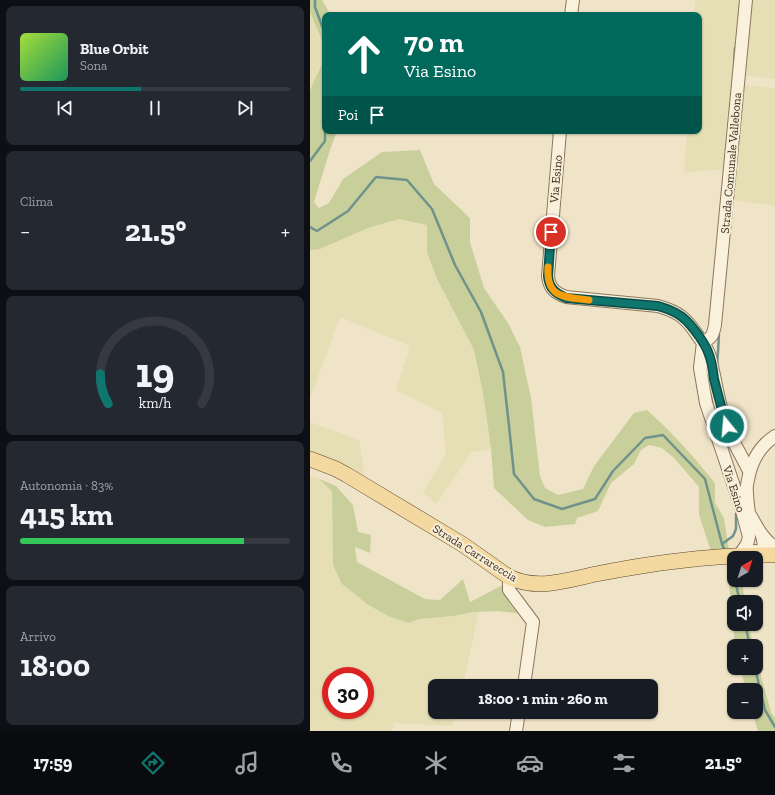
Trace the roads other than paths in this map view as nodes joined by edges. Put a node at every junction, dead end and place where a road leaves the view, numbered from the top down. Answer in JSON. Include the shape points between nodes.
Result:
{"nodes":[{"id":1,"x":573,"y":0,"type":"edge"},
{"id":2,"x":746,"y":0,"type":"edge"},
{"id":3,"x":571,"y":12,"type":"edge"},
{"id":4,"x":560,"y":134,"type":"edge"},
{"id":5,"x":703,"y":342,"type":"junction"},
{"id":6,"x":775,"y":436,"type":"edge"},
{"id":7,"x":733,"y":439,"type":"junction"},
{"id":8,"x":758,"y":452,"type":"junction"},
{"id":9,"x":310,"y":459,"type":"edge"},
{"id":10,"x":750,"y":471,"type":"junction"},
{"id":11,"x":729,"y":472,"type":"junction"},
{"id":12,"x":755,"y":535,"type":"junction"},
{"id":13,"x":775,"y":547,"type":"edge"},
{"id":14,"x":742,"y":551,"type":"edge"},
{"id":15,"x":755,"y":551,"type":"edge"},
{"id":16,"x":763,"y":555,"type":"edge"},
{"id":17,"x":775,"y":555,"type":"edge"},
{"id":18,"x":727,"y":557,"type":"edge"},
{"id":19,"x":509,"y":577,"type":"junction"},
{"id":20,"x":525,"y":679,"type":"edge"},
{"id":21,"x":518,"y":719,"type":"edge"},
{"id":22,"x":516,"y":731,"type":"edge"}],
"edges":[{"from":1,"to":3,"type":"street"},
{"from":2,"to":5,"type":"street","name":"Strada Comunale Vallebona","via":[[716,325],[710,339]]},
{"from":4,"to":5,"type":"street","name":"Via Esino","via":[[548,276],[550,286],[566,298],[670,309],[686,319]]},
{"from":5,"to":7,"type":"street","via":[[710,358],[720,406]]},
{"from":5,"to":11,"type":"street","name":"Via Esino","via":[[700,368],[706,403]]},
{"from":6,"to":8,"type":"street"},
{"from":7,"to":8,"type":"street","via":[[746,450]]},
{"from":7,"to":10,"type":"street"},
{"from":8,"to":10,"type":"street"},
{"from":9,"to":19,"type":"main road","name":"Strada Carrareccia","via":[[336,469],[365,485],[462,544]]},
{"from":10,"to":11,"type":"street","via":[[740,477]]},
{"from":10,"to":12,"type":"street","via":[[746,491]]},
{"from":11,"to":12,"type":"street","name":"Via Esino","via":[[741,507]]},
{"from":12,"to":13,"type":"street"},
{"from":12,"to":14,"type":"street"},
{"from":12,"to":15,"type":"street","via":[[752,546]]},
{"from":16,"to":17,"type":"main road","name":"Strada Carrareccia"},
{"from":18,"to":19,"type":"main road","name":"Strada Carrareccia","via":[[677,561],[548,584],[527,583]]},
{"from":19,"to":20,"type":"street","via":[[509,590],[533,622]]},
{"from":21,"to":22,"type":"street"}]}
